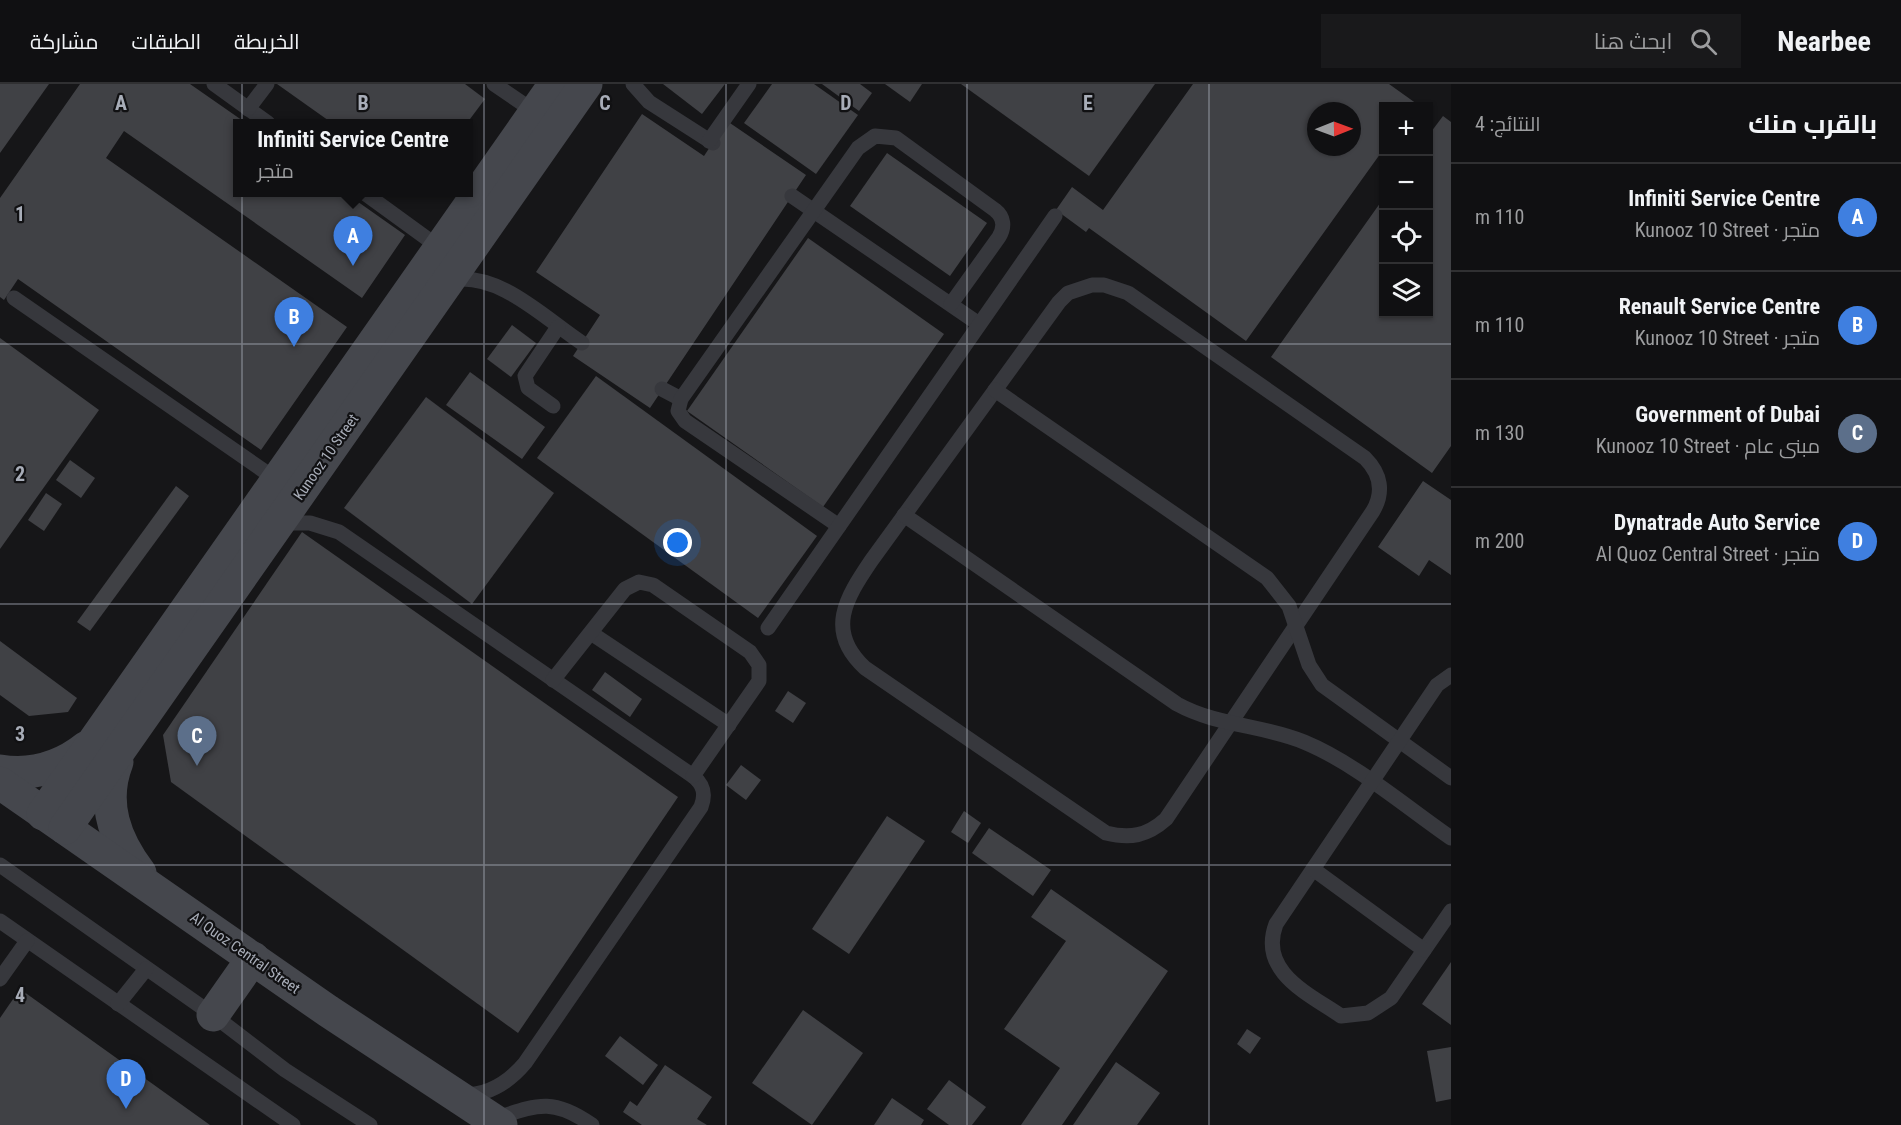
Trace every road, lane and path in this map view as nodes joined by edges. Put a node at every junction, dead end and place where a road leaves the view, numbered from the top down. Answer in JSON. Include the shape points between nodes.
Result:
{"nodes":[{"id":1,"x":214,"y":84,"type":"edge"},
{"id":2,"x":267,"y":84,"type":"edge"},
{"id":3,"x":494,"y":84,"type":"edge"},
{"id":4,"x":555,"y":84,"type":"edge"},
{"id":5,"x":586,"y":84,"type":"edge"},
{"id":6,"x":633,"y":84,"type":"edge"},
{"id":7,"x":749,"y":84,"type":"edge"},
{"id":8,"x":248,"y":109,"type":"junction"},
{"id":9,"x":535,"y":112,"type":"junction"},
{"id":10,"x":262,"y":119,"type":"edge"},
{"id":11,"x":792,"y":196,"type":"dead end"},
{"id":12,"x":370,"y":197,"type":"edge"},
{"id":13,"x":813,"y":210,"type":"junction"},
{"id":14,"x":1055,"y":216,"type":"dead end"},
{"id":15,"x":440,"y":248,"type":"junction"},
{"id":16,"x":448,"y":280,"type":"junction"},
{"id":17,"x":14,"y":298,"type":"dead end"},
{"id":18,"x":951,"y":304,"type":"junction"},
{"id":19,"x":979,"y":324,"type":"junction"},
{"id":20,"x":558,"y":327,"type":"junction"},
{"id":21,"x":582,"y":343,"type":"dead end"},
{"id":22,"x":662,"y":389,"type":"dead end"},
{"id":23,"x":995,"y":390,"type":"junction"},
{"id":24,"x":681,"y":399,"type":"junction"},
{"id":25,"x":553,"y":406,"type":"dead end"},
{"id":26,"x":277,"y":480,"type":"junction"},
{"id":27,"x":904,"y":515,"type":"junction"},
{"id":28,"x":280,"y":524,"type":"junction"},
{"id":29,"x":839,"y":526,"type":"junction"},
{"id":30,"x":1297,"y":622,"type":"junction"},
{"id":31,"x":768,"y":628,"type":"dead end"},
{"id":32,"x":591,"y":633,"type":"junction"},
{"id":33,"x":1451,"y":675,"type":"edge"},
{"id":34,"x":553,"y":680,"type":"junction"},
{"id":35,"x":1230,"y":723,"type":"junction"},
{"id":36,"x":729,"y":725,"type":"junction"},
{"id":37,"x":113,"y":739,"type":"junction"},
{"id":38,"x":1400,"y":742,"type":"junction"},
{"id":39,"x":0,"y":771,"type":"edge"},
{"id":40,"x":693,"y":776,"type":"junction"},
{"id":41,"x":1451,"y":778,"type":"edge"},
{"id":42,"x":0,"y":783,"type":"edge"},
{"id":43,"x":1372,"y":783,"type":"junction"},
{"id":44,"x":54,"y":821,"type":"junction"},
{"id":45,"x":1451,"y":838,"type":"edge"},
{"id":46,"x":0,"y":865,"type":"edge"},
{"id":47,"x":1313,"y":869,"type":"junction"},
{"id":48,"x":149,"y":887,"type":"junction"},
{"id":49,"x":1451,"y":911,"type":"edge"},
{"id":50,"x":0,"y":921,"type":"edge"},
{"id":51,"x":27,"y":941,"type":"junction"},
{"id":52,"x":1424,"y":950,"type":"junction"},
{"id":53,"x":253,"y":958,"type":"junction"},
{"id":54,"x":146,"y":969,"type":"junction"},
{"id":55,"x":0,"y":979,"type":"edge"},
{"id":56,"x":118,"y":1004,"type":"junction"},
{"id":57,"x":213,"y":1015,"type":"junction"},
{"id":58,"x":454,"y":1096,"type":"junction"},
{"id":59,"x":495,"y":1123,"type":"edge"},
{"id":60,"x":293,"y":1125,"type":"edge"},
{"id":61,"x":370,"y":1125,"type":"edge"},
{"id":62,"x":592,"y":1125,"type":"edge"}],
"edges":[{"from":1,"to":8,"type":"lane"},
{"from":2,"to":8,"type":"lane"},
{"from":3,"to":9,"type":"lane"},
{"from":4,"to":9,"type":"street","name":"Kunooz 10 Street"},
{"from":5,"to":16,"type":"street","name":"Kunooz 10 Street"},
{"from":6,"to":7,"type":"lane","via":[[649,102],[711,142]]},
{"from":8,"to":10,"type":"lane"},
{"from":9,"to":15,"type":"street","name":"Kunooz 10 Street"},
{"from":11,"to":13,"type":"lane"},
{"from":12,"to":15,"type":"lane"},
{"from":13,"to":18,"type":"lane"},
{"from":13,"to":18,"type":"lane","via":[[863,143],[882,135],[896,138],[1002,219],[999,237]]},
{"from":13,"to":24,"type":"lane"},
{"from":14,"to":19,"type":"lane"},
{"from":15,"to":26,"type":"street","name":"Kunooz 10 Street"},
{"from":16,"to":20,"type":"lane","via":[[490,283]]},
{"from":16,"to":28,"type":"street","name":"Kunooz 10 Street"},
{"from":17,"to":26,"type":"lane"},
{"from":18,"to":19,"type":"lane"},
{"from":19,"to":29,"type":"lane"},
{"from":20,"to":21,"type":"lane"},
{"from":20,"to":25,"type":"lane","via":[[525,376],[528,388]]},
{"from":22,"to":24,"type":"lane"},
{"from":23,"to":27,"type":"lane"},
{"from":23,"to":30,"type":"lane","via":[[1267,578]]},
{"from":23,"to":30,"type":"lane","via":[[1059,302],[1080,288],[1104,285],[1128,293],[1365,458],[1380,483],[1378,503]]},
{"from":24,"to":29,"type":"lane","via":[[678,411],[685,421]]},
{"from":26,"to":37,"type":"street","name":"Kunooz 10 Street"},
{"from":27,"to":35,"type":"lane","via":[[1177,704]]},
{"from":27,"to":35,"type":"lane","via":[[846,603],[842,627],[849,650],[865,668],[1106,833],[1125,837],[1144,834],[1166,819]]},
{"from":28,"to":34,"type":"lane","via":[[310,523],[339,532]]},
{"from":28,"to":37,"type":"street","name":"Kunooz 10 Street"},
{"from":29,"to":31,"type":"lane"},
{"from":30,"to":35,"type":"lane"},
{"from":30,"to":38,"type":"lane","via":[[1309,665],[1322,685]]},
{"from":32,"to":34,"type":"lane"},
{"from":32,"to":36,"type":"lane"},
{"from":32,"to":36,"type":"lane","via":[[625,589],[639,582],[653,585],[755,658],[759,665],[759,681]]},
{"from":33,"to":38,"type":"lane","via":[[1437,685]]},
{"from":34,"to":40,"type":"lane"},
{"from":35,"to":43,"type":"lane","via":[[1305,743]]},
{"from":36,"to":40,"type":"lane"},
{"from":37,"to":39,"type":"street","via":[[36,772]]},
{"from":37,"to":44,"type":"street","name":"Kunooz 10 Street"},
{"from":37,"to":48,"type":"street","via":[[111,817],[126,855]]},
{"from":38,"to":41,"type":"lane"},
{"from":38,"to":43,"type":"lane"},
{"from":40,"to":58,"type":"lane","via":[[704,793],[701,807],[525,1063],[511,1078],[493,1088]]},
{"from":42,"to":44,"type":"street","name":"Al Quoz Central Street"},
{"from":43,"to":45,"type":"lane"},
{"from":43,"to":47,"type":"lane"},
{"from":44,"to":48,"type":"street","name":"Al Quoz Central Street"},
{"from":46,"to":54,"type":"lane"},
{"from":47,"to":52,"type":"lane"},
{"from":47,"to":52,"type":"lane","via":[[1272,933],[1275,962],[1286,978],[1341,1016],[1361,1014],[1391,998]]},
{"from":48,"to":53,"type":"street","name":"Al Quoz Central Street"},
{"from":49,"to":52,"type":"lane"},
{"from":50,"to":51,"type":"lane"},
{"from":51,"to":55,"type":"lane"},
{"from":51,"to":56,"type":"lane"},
{"from":53,"to":57,"type":"street"},
{"from":53,"to":58,"type":"street","name":"Al Quoz Central Street"},
{"from":54,"to":56,"type":"lane"},
{"from":54,"to":57,"type":"lane"},
{"from":56,"to":60,"type":"lane"},
{"from":57,"to":61,"type":"lane","via":[[285,1070]]},
{"from":58,"to":59,"type":"street","name":"Al Quoz Central Street"},
{"from":59,"to":62,"type":"lane","via":[[541,1105],[569,1110]]}]}
